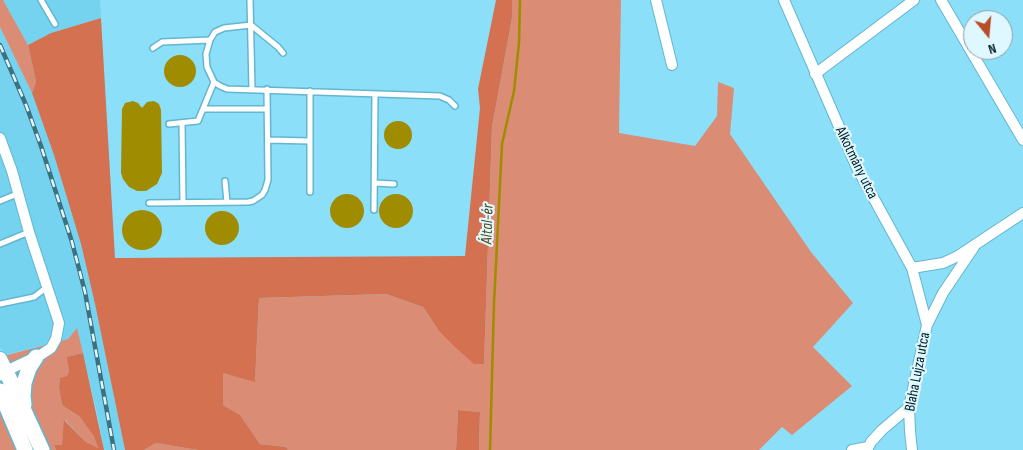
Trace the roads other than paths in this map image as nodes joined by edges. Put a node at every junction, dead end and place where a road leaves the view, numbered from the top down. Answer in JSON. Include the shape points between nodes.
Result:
{"nodes":[{"id":1,"x":41,"y":0,"type":"edge"},
{"id":2,"x":250,"y":0,"type":"edge"},
{"id":3,"x":656,"y":0,"type":"edge"},
{"id":4,"x":784,"y":0,"type":"edge"},
{"id":5,"x":914,"y":0,"type":"edge"},
{"id":6,"x":941,"y":0,"type":"edge"},
{"id":7,"x":55,"y":24,"type":"dead end"},
{"id":8,"x":251,"y":26,"type":"junction"},
{"id":9,"x":210,"y":40,"type":"junction"},
{"id":10,"x":154,"y":48,"type":"dead end"},
{"id":11,"x":283,"y":53,"type":"dead end"},
{"id":12,"x":672,"y":65,"type":"dead end"},
{"id":13,"x":815,"y":74,"type":"junction"},
{"id":14,"x":214,"y":82,"type":"junction"},
{"id":15,"x":252,"y":89,"type":"junction"},
{"id":16,"x":267,"y":89,"type":"junction"},
{"id":17,"x":310,"y":91,"type":"junction"},
{"id":18,"x":375,"y":94,"type":"junction"},
{"id":19,"x":455,"y":106,"type":"dead end"},
{"id":20,"x":204,"y":109,"type":"junction"},
{"id":21,"x":267,"y":109,"type":"junction"},
{"id":22,"x":182,"y":123,"type":"junction"},
{"id":23,"x":169,"y":124,"type":"dead end"},
{"id":24,"x":0,"y":138,"type":"edge"},
{"id":25,"x":268,"y":140,"type":"junction"},
{"id":26,"x":1023,"y":140,"type":"edge"},
{"id":27,"x":310,"y":141,"type":"junction"},
{"id":28,"x":225,"y":181,"type":"dead end"},
{"id":29,"x":374,"y":183,"type":"junction"},
{"id":30,"x":394,"y":184,"type":"dead end"},
{"id":31,"x":310,"y":192,"type":"dead end"},
{"id":32,"x":17,"y":194,"type":"junction"},
{"id":33,"x":0,"y":201,"type":"edge"},
{"id":34,"x":183,"y":202,"type":"junction"},
{"id":35,"x":227,"y":202,"type":"junction"},
{"id":36,"x":149,"y":203,"type":"dead end"},
{"id":37,"x":374,"y":210,"type":"dead end"},
{"id":38,"x":1022,"y":216,"type":"edge"},
{"id":39,"x":29,"y":232,"type":"junction"},
{"id":40,"x":0,"y":244,"type":"edge"},
{"id":41,"x":974,"y":247,"type":"junction"},
{"id":42,"x":912,"y":268,"type":"junction"},
{"id":43,"x":47,"y":287,"type":"junction"},
{"id":44,"x":0,"y":304,"type":"edge"},
{"id":45,"x":927,"y":325,"type":"junction"},
{"id":46,"x":36,"y":357,"type":"junction"},
{"id":47,"x":2,"y":368,"type":"edge"},
{"id":48,"x":0,"y":391,"type":"edge"},
{"id":49,"x":909,"y":406,"type":"junction"},
{"id":50,"x":12,"y":413,"type":"edge"},
{"id":51,"x":23,"y":447,"type":"edge"},
{"id":52,"x":867,"y":449,"type":"edge"},
{"id":53,"x":42,"y":450,"type":"edge"},
{"id":54,"x":852,"y":450,"type":"edge"},
{"id":55,"x":912,"y":450,"type":"edge"}],
"edges":[{"from":1,"to":7,"type":"lane"},
{"from":2,"to":8,"type":"lane"},
{"from":3,"to":12,"type":"street"},
{"from":4,"to":13,"type":"street","name":"Alkotmány utca"},
{"from":5,"to":13,"type":"street"},
{"from":6,"to":26,"type":"street"},
{"from":8,"to":9,"type":"lane","via":[[221,28]]},
{"from":8,"to":11,"type":"lane"},
{"from":8,"to":15,"type":"lane"},
{"from":9,"to":10,"type":"lane","via":[[162,42]]},
{"from":9,"to":14,"type":"lane","via":[[206,60]]},
{"from":13,"to":42,"type":"street","name":"Alkotmány utca","via":[[857,168]]},
{"from":14,"to":15,"type":"lane","via":[[227,89]]},
{"from":14,"to":20,"type":"lane"},
{"from":15,"to":16,"type":"lane"},
{"from":16,"to":17,"type":"lane"},
{"from":16,"to":21,"type":"lane"},
{"from":17,"to":18,"type":"lane"},
{"from":17,"to":27,"type":"lane"},
{"from":18,"to":19,"type":"lane","via":[[440,96]]},
{"from":18,"to":29,"type":"lane"},
{"from":20,"to":21,"type":"lane"},
{"from":20,"to":22,"type":"lane","via":[[198,121]]},
{"from":21,"to":25,"type":"lane"},
{"from":22,"to":23,"type":"lane"},
{"from":22,"to":34,"type":"lane"},
{"from":24,"to":32,"type":"street"},
{"from":25,"to":27,"type":"lane"},
{"from":25,"to":35,"type":"lane","via":[[266,190],[253,201]]},
{"from":27,"to":31,"type":"lane"},
{"from":28,"to":35,"type":"lane"},
{"from":29,"to":30,"type":"lane"},
{"from":29,"to":37,"type":"lane"},
{"from":32,"to":33,"type":"lane"},
{"from":32,"to":39,"type":"street"},
{"from":34,"to":35,"type":"lane"},
{"from":34,"to":36,"type":"lane"},
{"from":38,"to":41,"type":"street","name":"Blaha Lujza utca"},
{"from":39,"to":40,"type":"lane"},
{"from":39,"to":43,"type":"street"},
{"from":41,"to":42,"type":"street","name":"Blaha Lujza utca","via":[[943,263]]},
{"from":41,"to":45,"type":"street","name":"Blaha Lujza utca"},
{"from":42,"to":45,"type":"street","name":"Alkotmány utca"},
{"from":43,"to":44,"type":"lane","via":[[34,297]]},
{"from":43,"to":46,"type":"street","via":[[57,312],[59,329],[51,348]]},
{"from":45,"to":49,"type":"street","name":"Blaha Lujza utca"},
{"from":46,"to":47,"type":"street"},
{"from":46,"to":50,"type":"main road","via":[[24,383],[23,396]]},
{"from":47,"to":50,"type":"main road"},
{"from":48,"to":50,"type":"main road"},
{"from":49,"to":52,"type":"street","via":[[882,430]]},
{"from":49,"to":55,"type":"street","name":"Blaha Lujza utca"},
{"from":50,"to":51,"type":"main road"},
{"from":50,"to":53,"type":"main road"},
{"from":52,"to":54,"type":"street"}]}
